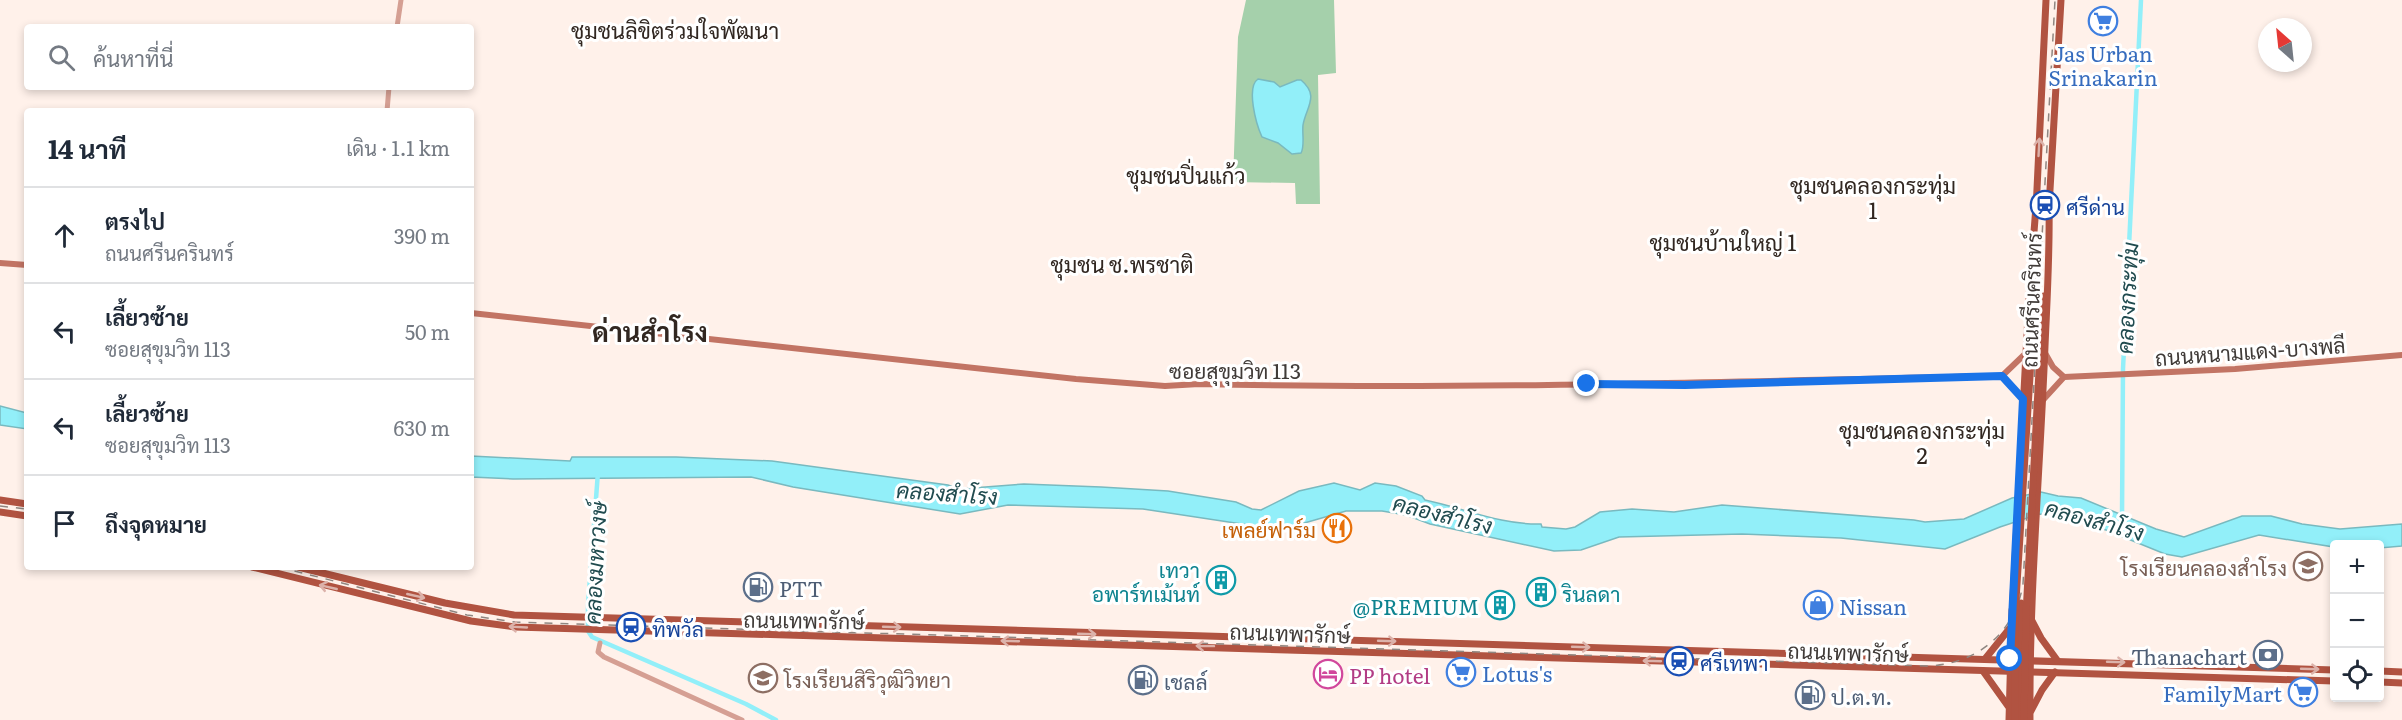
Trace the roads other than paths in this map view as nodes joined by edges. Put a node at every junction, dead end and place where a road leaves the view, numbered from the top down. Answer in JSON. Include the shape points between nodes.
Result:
{"nodes":[{"id":1,"x":401,"y":0,"type":"edge"},
{"id":2,"x":2046,"y":0,"type":"edge"},
{"id":3,"x":2061,"y":0,"type":"edge"},
{"id":4,"x":397,"y":24,"type":"edge"},
{"id":5,"x":389,"y":90,"type":"edge"},
{"id":6,"x":387,"y":108,"type":"edge"},
{"id":7,"x":2049,"y":205,"type":"junction"},
{"id":8,"x":2036,"y":206,"type":"junction"},
{"id":9,"x":0,"y":263,"type":"edge"},
{"id":10,"x":24,"y":266,"type":"edge"},
{"id":11,"x":474,"y":313,"type":"edge"},
{"id":12,"x":2026,"y":352,"type":"junction"},
{"id":13,"x":2045,"y":353,"type":"junction"},
{"id":14,"x":2402,"y":355,"type":"edge"},
{"id":15,"x":2002,"y":376,"type":"junction"},
{"id":16,"x":2064,"y":377,"type":"junction"},
{"id":17,"x":2023,"y":399,"type":"junction"},
{"id":18,"x":2043,"y":400,"type":"junction"},
{"id":19,"x":0,"y":500,"type":"edge"},
{"id":20,"x":24,"y":504,"type":"edge"},
{"id":21,"x":0,"y":512,"type":"edge"},
{"id":22,"x":24,"y":516,"type":"edge"},
{"id":23,"x":264,"y":570,"type":"edge"},
{"id":24,"x":311,"y":570,"type":"edge"},
{"id":25,"x":2013,"y":593,"type":"junction"},
{"id":26,"x":2031,"y":594,"type":"junction"},
{"id":27,"x":2021,"y":603,"type":"junction"},
{"id":28,"x":2031,"y":616,"type":"junction"},
{"id":29,"x":2011,"y":624,"type":"junction"},
{"id":30,"x":846,"y":626,"type":"junction"},
{"id":31,"x":846,"y":636,"type":"junction"},
{"id":32,"x":600,"y":644,"type":"dead end"},
{"id":33,"x":1985,"y":659,"type":"junction"},
{"id":34,"x":2010,"y":659,"type":"junction"},
{"id":35,"x":2019,"y":659,"type":"junction"},
{"id":36,"x":2030,"y":659,"type":"junction"},
{"id":37,"x":2057,"y":660,"type":"junction"},
{"id":38,"x":2330,"y":670,"type":"edge"},
{"id":39,"x":1983,"y":671,"type":"junction"},
{"id":40,"x":2009,"y":671,"type":"junction"},
{"id":41,"x":2030,"y":671,"type":"junction"},
{"id":42,"x":2384,"y":671,"type":"edge"},
{"id":43,"x":2019,"y":672,"type":"junction"},
{"id":44,"x":2055,"y":672,"type":"junction"},
{"id":45,"x":2402,"y":672,"type":"edge"},
{"id":46,"x":2330,"y":681,"type":"edge"},
{"id":47,"x":2384,"y":682,"type":"edge"},
{"id":48,"x":2402,"y":682,"type":"edge"},
{"id":49,"x":2009,"y":709,"type":"junction"},
{"id":50,"x":2023,"y":719,"type":"edge"},
{"id":51,"x":741,"y":720,"type":"edge"},
{"id":52,"x":2009,"y":720,"type":"edge"}],
"edges":[{"from":1,"to":4,"type":"street"},
{"from":8,"to":2,"type":"main road","name":"ถนนศรีนครินทร์","one_way":true},
{"from":3,"to":7,"type":"main road","name":"ถนนศรีนครินทร์"},
{"from":5,"to":6,"type":"street"},
{"from":7,"to":13,"type":"main road","name":"ถนนศรีนครินทร์"},
{"from":7,"to":50,"type":"main road","name":"ถนนศรีนครินทร์","bridge":true},
{"from":8,"to":12,"type":"main road","name":"ถนนศรีนครินทร์"},
{"from":8,"to":50,"type":"main road","name":"ถนนศรีนครินทร์","bridge":true,"via":[[2015,616]]},
{"from":9,"to":10,"type":"main road"},
{"from":11,"to":15,"type":"main road","name":"ซอยสุขุมวิท 113","via":[[1165,386],[1685,385]]},
{"from":12,"to":15,"type":"main road"},
{"from":12,"to":17,"type":"main road","name":"ถนนศรีนครินทร์"},
{"from":13,"to":16,"type":"main road"},
{"from":13,"to":18,"type":"main road","name":"ถนนศรีนครินทร์"},
{"from":14,"to":16,"type":"main road","name":"ถนนหนามแดง-บางพลี","via":[[2235,369]]},
{"from":15,"to":17,"type":"main road"},
{"from":16,"to":18,"type":"main road"},
{"from":17,"to":25,"type":"main road","name":"ถนนศรีนครินทร์","bridge":true},
{"from":18,"to":26,"type":"main road","name":"ถนนศรีนครินทร์","bridge":true},
{"from":19,"to":20,"type":"main road"},
{"from":21,"to":22,"type":"main road"},
{"from":31,"to":23,"type":"main road","name":"ถนนเทพารักษ์","one_way":true,"via":[[515,627],[482,623]]},
{"from":24,"to":30,"type":"main road","name":"ถนนเทพารักษ์","one_way":true,"via":[[487,612]]},
{"from":25,"to":27,"type":"main road"},
{"from":25,"to":29,"type":"main road","name":"ถนนศรีนครินทร์"},
{"from":26,"to":27,"type":"main road"},
{"from":26,"to":28,"type":"main road","name":"ถนนศรีนครินทร์"},
{"from":27,"to":35,"type":"main road"},
{"from":28,"to":36,"type":"main road","name":"ถนนศรีนครินทร์"},
{"from":28,"to":37,"type":"main road"},
{"from":29,"to":33,"type":"main road"},
{"from":29,"to":34,"type":"main road","name":"ถนนศรีนครินทร์"},
{"from":30,"to":31,"type":"main road"},
{"from":30,"to":33,"type":"main road","name":"ถนนเทพารักษ์","one_way":true},
{"from":39,"to":31,"type":"main road","name":"ถนนเทพารักษ์","one_way":true},
{"from":32,"to":51,"type":"street","via":[[598,652],[604,657]]},
{"from":33,"to":34,"type":"main road","name":"ถนนเทพารักษ์"},
{"from":34,"to":35,"type":"main road","name":"ถนนเทพารักษ์"},
{"from":34,"to":40,"type":"main road","name":"ถนนศรีนครินทร์"},
{"from":35,"to":36,"type":"main road","name":"ถนนเทพารักษ์"},
{"from":35,"to":43,"type":"main road"},
{"from":36,"to":37,"type":"main road","name":"ถนนเทพารักษ์"},
{"from":36,"to":41,"type":"main road","name":"ถนนศรีนครินทร์"},
{"from":37,"to":38,"type":"main road","name":"ถนนเทพารักษ์","one_way":true},
{"from":39,"to":40,"type":"main road","name":"ถนนเทพารักษ์"},
{"from":39,"to":49,"type":"main road"},
{"from":40,"to":43,"type":"main road","name":"ถนนเทพารักษ์"},
{"from":40,"to":49,"type":"main road","name":"ถนนศรีนครินทร์"},
{"from":41,"to":43,"type":"main road","name":"ถนนเทพารักษ์"},
{"from":41,"to":44,"type":"main road","name":"ถนนเทพารักษ์"},
{"from":41,"to":50,"type":"main road","name":"ถนนศรีนครินทร์"},
{"from":42,"to":45,"type":"main road"},
{"from":43,"to":50,"type":"main road"},
{"from":44,"to":46,"type":"main road","name":"ถนนเทพารักษ์"},
{"from":44,"to":50,"type":"main road"},
{"from":47,"to":48,"type":"main road"},
{"from":49,"to":52,"type":"main road","name":"ถนนศรีนครินทร์"}]}
